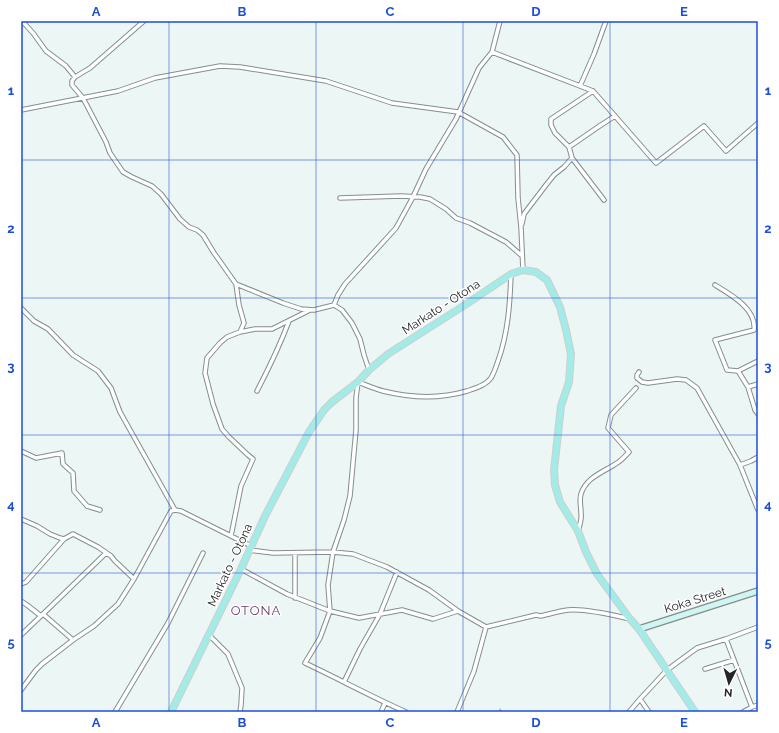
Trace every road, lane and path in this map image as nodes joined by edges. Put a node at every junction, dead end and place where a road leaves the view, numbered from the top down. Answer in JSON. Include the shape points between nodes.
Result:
{"nodes":[{"id":1,"x":22,"y":21,"type":"edge"},
{"id":2,"x":144,"y":21,"type":"edge"},
{"id":3,"x":500,"y":21,"type":"edge"},
{"id":4,"x":606,"y":21,"type":"edge"},
{"id":5,"x":492,"y":52,"type":"junction"},
{"id":6,"x":75,"y":77,"type":"junction"},
{"id":7,"x":580,"y":86,"type":"junction"},
{"id":8,"x":593,"y":91,"type":"junction"},
{"id":9,"x":83,"y":98,"type":"junction"},
{"id":10,"x":21,"y":110,"type":"edge"},
{"id":11,"x":458,"y":112,"type":"junction"},
{"id":12,"x":615,"y":116,"type":"junction"},
{"id":13,"x":758,"y":123,"type":"edge"},
{"id":14,"x":569,"y":147,"type":"junction"},
{"id":15,"x":572,"y":158,"type":"junction"},
{"id":16,"x":413,"y":197,"type":"junction"},
{"id":17,"x":340,"y":198,"type":"dead end"},
{"id":18,"x":604,"y":200,"type":"dead end"},
{"id":19,"x":521,"y":227,"type":"junction"},
{"id":20,"x":522,"y":255,"type":"junction"},
{"id":21,"x":523,"y":270,"type":"junction"},
{"id":22,"x":511,"y":274,"type":"junction"},
{"id":23,"x":236,"y":284,"type":"junction"},
{"id":24,"x":715,"y":285,"type":"dead end"},
{"id":25,"x":334,"y":305,"type":"junction"},
{"id":26,"x":21,"y":308,"type":"edge"},
{"id":27,"x":311,"y":310,"type":"junction"},
{"id":28,"x":289,"y":321,"type":"junction"},
{"id":29,"x":240,"y":332,"type":"junction"},
{"id":30,"x":758,"y":361,"type":"edge"},
{"id":31,"x":369,"y":370,"type":"junction"},
{"id":32,"x":738,"y":371,"type":"junction"},
{"id":33,"x":639,"y":372,"type":"dead end"},
{"id":34,"x":358,"y":382,"type":"junction"},
{"id":35,"x":758,"y":384,"type":"edge"},
{"id":36,"x":748,"y":387,"type":"junction"},
{"id":37,"x":636,"y":388,"type":"dead end"},
{"id":38,"x":257,"y":391,"type":"dead end"},
{"id":39,"x":758,"y":414,"type":"edge"},
{"id":40,"x":21,"y":451,"type":"edge"},
{"id":41,"x":758,"y":457,"type":"edge"},
{"id":42,"x":740,"y":465,"type":"junction"},
{"id":43,"x":100,"y":510,"type":"dead end"},
{"id":44,"x":175,"y":510,"type":"junction"},
{"id":45,"x":758,"y":510,"type":"edge"},
{"id":46,"x":21,"y":519,"type":"edge"},
{"id":47,"x":578,"y":532,"type":"junction"},
{"id":48,"x":231,"y":536,"type":"junction"},
{"id":49,"x":64,"y":539,"type":"junction"},
{"id":50,"x":250,"y":548,"type":"junction"},
{"id":51,"x":106,"y":552,"type":"junction"},
{"id":52,"x":333,"y":552,"type":"junction"},
{"id":53,"x":203,"y":553,"type":"dead end"},
{"id":54,"x":295,"y":553,"type":"junction"},
{"id":55,"x":242,"y":569,"type":"junction"},
{"id":56,"x":397,"y":572,"type":"junction"},
{"id":57,"x":134,"y":579,"type":"junction"},
{"id":58,"x":21,"y":584,"type":"edge"},
{"id":59,"x":758,"y":591,"type":"edge"},
{"id":60,"x":295,"y":598,"type":"junction"},
{"id":61,"x":21,"y":601,"type":"edge"},
{"id":62,"x":330,"y":611,"type":"junction"},
{"id":63,"x":458,"y":612,"type":"junction"},
{"id":64,"x":380,"y":614,"type":"junction"},
{"id":65,"x":42,"y":615,"type":"junction"},
{"id":66,"x":630,"y":619,"type":"junction"},
{"id":67,"x":486,"y":627,"type":"junction"},
{"id":68,"x":758,"y":627,"type":"edge"},
{"id":69,"x":639,"y":629,"type":"junction"},
{"id":70,"x":21,"y":635,"type":"edge"},
{"id":71,"x":209,"y":635,"type":"junction"},
{"id":72,"x":726,"y":639,"type":"junction"},
{"id":73,"x":73,"y":640,"type":"junction"},
{"id":74,"x":734,"y":660,"type":"junction"},
{"id":75,"x":705,"y":669,"type":"dead end"},
{"id":76,"x":667,"y":670,"type":"junction"},
{"id":77,"x":344,"y":682,"type":"junction"},
{"id":78,"x":23,"y":683,"type":"edge"},
{"id":79,"x":21,"y":690,"type":"edge"},
{"id":80,"x":640,"y":699,"type":"junction"},
{"id":81,"x":385,"y":703,"type":"junction"},
{"id":82,"x":758,"y":705,"type":"edge"},
{"id":83,"x":752,"y":707,"type":"junction"},
{"id":84,"x":115,"y":712,"type":"edge"},
{"id":85,"x":171,"y":712,"type":"edge"},
{"id":86,"x":240,"y":712,"type":"edge"},
{"id":87,"x":381,"y":712,"type":"edge"},
{"id":88,"x":406,"y":712,"type":"edge"},
{"id":89,"x":457,"y":712,"type":"edge"},
{"id":90,"x":629,"y":712,"type":"edge"},
{"id":91,"x":649,"y":712,"type":"edge"},
{"id":92,"x":695,"y":712,"type":"edge"},
{"id":93,"x":744,"y":712,"type":"edge"}],
"edges":[{"from":1,"to":6,"type":"street","via":[[46,51],[66,66]]},
{"from":2,"to":6,"type":"street","via":[[90,68]]},
{"from":3,"to":5,"type":"street"},
{"from":4,"to":7,"type":"street"},
{"from":5,"to":7,"type":"street"},
{"from":5,"to":11,"type":"street","via":[[479,68]]},
{"from":6,"to":9,"type":"street","via":[[72,85]]},
{"from":7,"to":8,"type":"street"},
{"from":8,"to":12,"type":"street"},
{"from":8,"to":14,"type":"street","via":[[551,119],[555,133]]},
{"from":9,"to":10,"type":"street"},
{"from":9,"to":11,"type":"street","via":[[118,91],[155,78],[220,66],[240,66],[326,81],[392,103]]},
{"from":9,"to":23,"type":"street","via":[[110,153],[123,172],[152,186],[180,219],[203,235]]},
{"from":11,"to":16,"type":"street","via":[[426,168]]},
{"from":11,"to":19,"type":"street","via":[[503,137],[517,156]]},
{"from":12,"to":13,"type":"street","via":[[656,163],[704,126],[726,151]]},
{"from":12,"to":14,"type":"street"},
{"from":14,"to":15,"type":"street"},
{"from":15,"to":18,"type":"street"},
{"from":15,"to":19,"type":"street","via":[[533,201],[524,214]]},
{"from":16,"to":17,"type":"street"},
{"from":16,"to":20,"type":"street","via":[[430,199],[456,218],[506,242]]},
{"from":16,"to":25,"type":"street","via":[[396,228],[345,284]]},
{"from":19,"to":20,"type":"street"},
{"from":20,"to":21,"type":"street"},
{"from":21,"to":22,"type":"main road","name":"Markato - Otona"},
{"from":21,"to":47,"type":"main road","name":"Markato - Otona","via":[[536,272],[547,280],[560,306],[566,330],[571,354],[569,382],[561,406],[554,470],[560,502]]},
{"from":22,"to":31,"type":"main road","name":"Markato - Otona","via":[[388,354]]},
{"from":22,"to":34,"type":"street","via":[[509,310],[502,349],[490,379],[479,387],[459,394],[419,397],[383,391]]},
{"from":23,"to":27,"type":"street","via":[[283,303]]},
{"from":23,"to":29,"type":"street","via":[[244,323]]},
{"from":24,"to":32,"type":"street","via":[[747,308],[754,325],[754,330],[715,340],[727,370]]},
{"from":25,"to":27,"type":"street"},
{"from":25,"to":31,"type":"street","via":[[342,310],[352,323],[360,339]]},
{"from":26,"to":44,"type":"street","via":[[34,322],[48,329],[73,355],[98,371],[111,388],[120,412]]},
{"from":27,"to":28,"type":"street"},
{"from":28,"to":29,"type":"street","via":[[272,329]]},
{"from":28,"to":38,"type":"street"},
{"from":29,"to":48,"type":"street","via":[[227,337],[207,358],[205,373],[222,429],[253,459],[241,486]]},
{"from":30,"to":32,"type":"street"},
{"from":31,"to":34,"type":"main road","name":"Markato - Otona"},
{"from":32,"to":36,"type":"street"},
{"from":33,"to":42,"type":"street","via":[[637,378],[642,382],[677,379],[686,380],[694,385]]},
{"from":34,"to":50,"type":"main road","name":"Markato - Otona","via":[[324,410],[309,432]]},
{"from":34,"to":52,"type":"street","via":[[350,496]]},
{"from":35,"to":36,"type":"street"},
{"from":36,"to":39,"type":"street"},
{"from":37,"to":47,"type":"street","via":[[611,415],[608,428],[629,452],[584,487],[580,495],[582,514]]},
{"from":40,"to":43,"type":"street","via":[[36,458],[62,453],[62,464],[74,473],[74,491],[87,506]]},
{"from":41,"to":42,"type":"street"},
{"from":42,"to":45,"type":"street"},
{"from":44,"to":48,"type":"street"},
{"from":44,"to":57,"type":"street","via":[[168,516]]},
{"from":46,"to":49,"type":"street"},
{"from":47,"to":66,"type":"main road","name":"Markato - Otona","via":[[597,574]]},
{"from":48,"to":50,"type":"street"},
{"from":49,"to":51,"type":"street","via":[[73,534]]},
{"from":49,"to":58,"type":"street","via":[[26,582]]},
{"from":50,"to":54,"type":"street","via":[[273,553]]},
{"from":50,"to":55,"type":"main road","name":"Markato - Otona"},
{"from":51,"to":57,"type":"street"},
{"from":51,"to":65,"type":"street"},
{"from":52,"to":54,"type":"street"},
{"from":52,"to":56,"type":"street","via":[[353,554]]},
{"from":52,"to":62,"type":"street","via":[[328,585]]},
{"from":53,"to":84,"type":"street","via":[[168,623]]},
{"from":54,"to":60,"type":"street"},
{"from":55,"to":60,"type":"street"},
{"from":55,"to":71,"type":"main road","name":"Markato - Otona"},
{"from":56,"to":63,"type":"street","via":[[429,590]]},
{"from":56,"to":64,"type":"street"},
{"from":57,"to":73,"type":"street","via":[[118,604],[94,626]]},
{"from":59,"to":69,"type":"main road","name":"Koka Street"},
{"from":60,"to":62,"type":"street"},
{"from":61,"to":65,"type":"street"},
{"from":62,"to":64,"type":"street","via":[[359,618]]},
{"from":62,"to":77,"type":"street","via":[[320,638],[305,663]]},
{"from":63,"to":64,"type":"street","via":[[433,619],[402,610]]},
{"from":63,"to":67,"type":"street"},
{"from":64,"to":77,"type":"street"},
{"from":65,"to":70,"type":"street"},
{"from":65,"to":73,"type":"street"},
{"from":66,"to":67,"type":"street","via":[[569,610]]},
{"from":66,"to":69,"type":"main road","name":"Markato - Otona"},
{"from":67,"to":89,"type":"street","via":[[474,671]]},
{"from":68,"to":72,"type":"street"},
{"from":69,"to":76,"type":"main road","name":"Markato - Otona"},
{"from":71,"to":85,"type":"main road","name":"Markato - Otona"},
{"from":71,"to":86,"type":"street","via":[[228,654],[242,688]]},
{"from":72,"to":74,"type":"street"},
{"from":72,"to":76,"type":"street","via":[[697,648]]},
{"from":73,"to":78,"type":"street","via":[[42,664]]},
{"from":74,"to":75,"type":"street"},
{"from":74,"to":83,"type":"street"},
{"from":76,"to":80,"type":"street"},
{"from":76,"to":92,"type":"main road","name":"Markato - Otona"},
{"from":77,"to":81,"type":"street"},
{"from":78,"to":79,"type":"street"},
{"from":80,"to":90,"type":"street"},
{"from":80,"to":91,"type":"street"},
{"from":81,"to":87,"type":"street"},
{"from":81,"to":88,"type":"street"},
{"from":82,"to":83,"type":"street"},
{"from":83,"to":93,"type":"street"}]}
